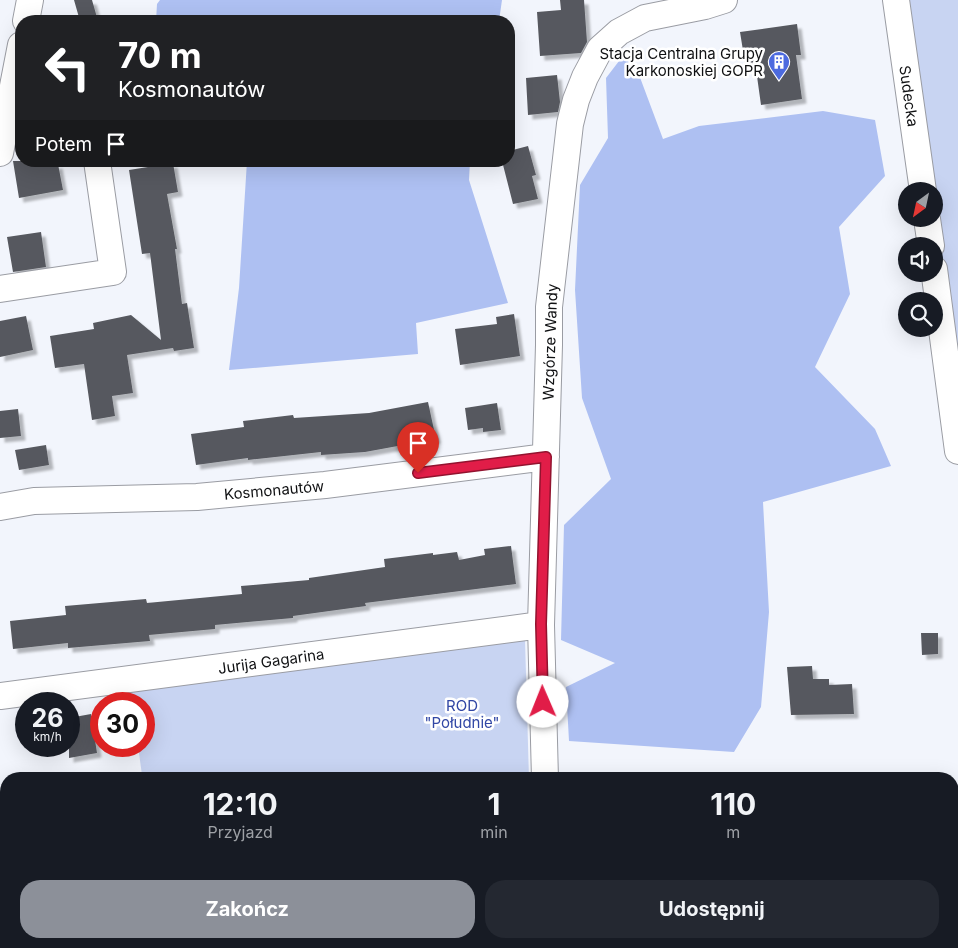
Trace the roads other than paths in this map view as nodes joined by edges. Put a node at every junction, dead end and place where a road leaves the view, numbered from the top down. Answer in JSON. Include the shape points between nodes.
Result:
{"nodes":[{"id":1,"x":30,"y":0,"type":"edge"},
{"id":2,"x":724,"y":0,"type":"edge"},
{"id":3,"x":896,"y":0,"type":"edge"},
{"id":4,"x":27,"y":15,"type":"edge"},
{"id":5,"x":15,"y":114,"type":"edge"},
{"id":6,"x":0,"y":153,"type":"edge"},
{"id":7,"x":98,"y":167,"type":"edge"},
{"id":8,"x":922,"y":182,"type":"edge"},
{"id":9,"x":936,"y":282,"type":"edge"},
{"id":10,"x":0,"y":289,"type":"edge"},
{"id":11,"x":958,"y":451,"type":"edge"},
{"id":12,"x":546,"y":457,"type":"junction"},
{"id":13,"x":0,"y":507,"type":"edge"},
{"id":14,"x":541,"y":624,"type":"junction"},
{"id":15,"x":0,"y":696,"type":"edge"},
{"id":16,"x":545,"y":772,"type":"edge"}],
"edges":[{"from":1,"to":4,"type":"street"},
{"from":2,"to":12,"type":"street","name":"Wzgórze Wandy","via":[[645,18],[618,32],[600,49],[576,100],[570,124],[549,307]]},
{"from":3,"to":8,"type":"street","name":"Sudecka"},
{"from":5,"to":6,"type":"street"},
{"from":7,"to":10,"type":"street","via":[[113,272]]},
{"from":9,"to":11,"type":"street"},
{"from":12,"to":13,"type":"street","name":"Kosmonautów","via":[[325,485],[197,497],[34,501]]},
{"from":12,"to":14,"type":"street","name":"Wzgórze Wandy"},
{"from":14,"to":15,"type":"street","name":"Jurija Gagarina"},
{"from":14,"to":16,"type":"street","name":"Wzgórze Wandy"}]}
